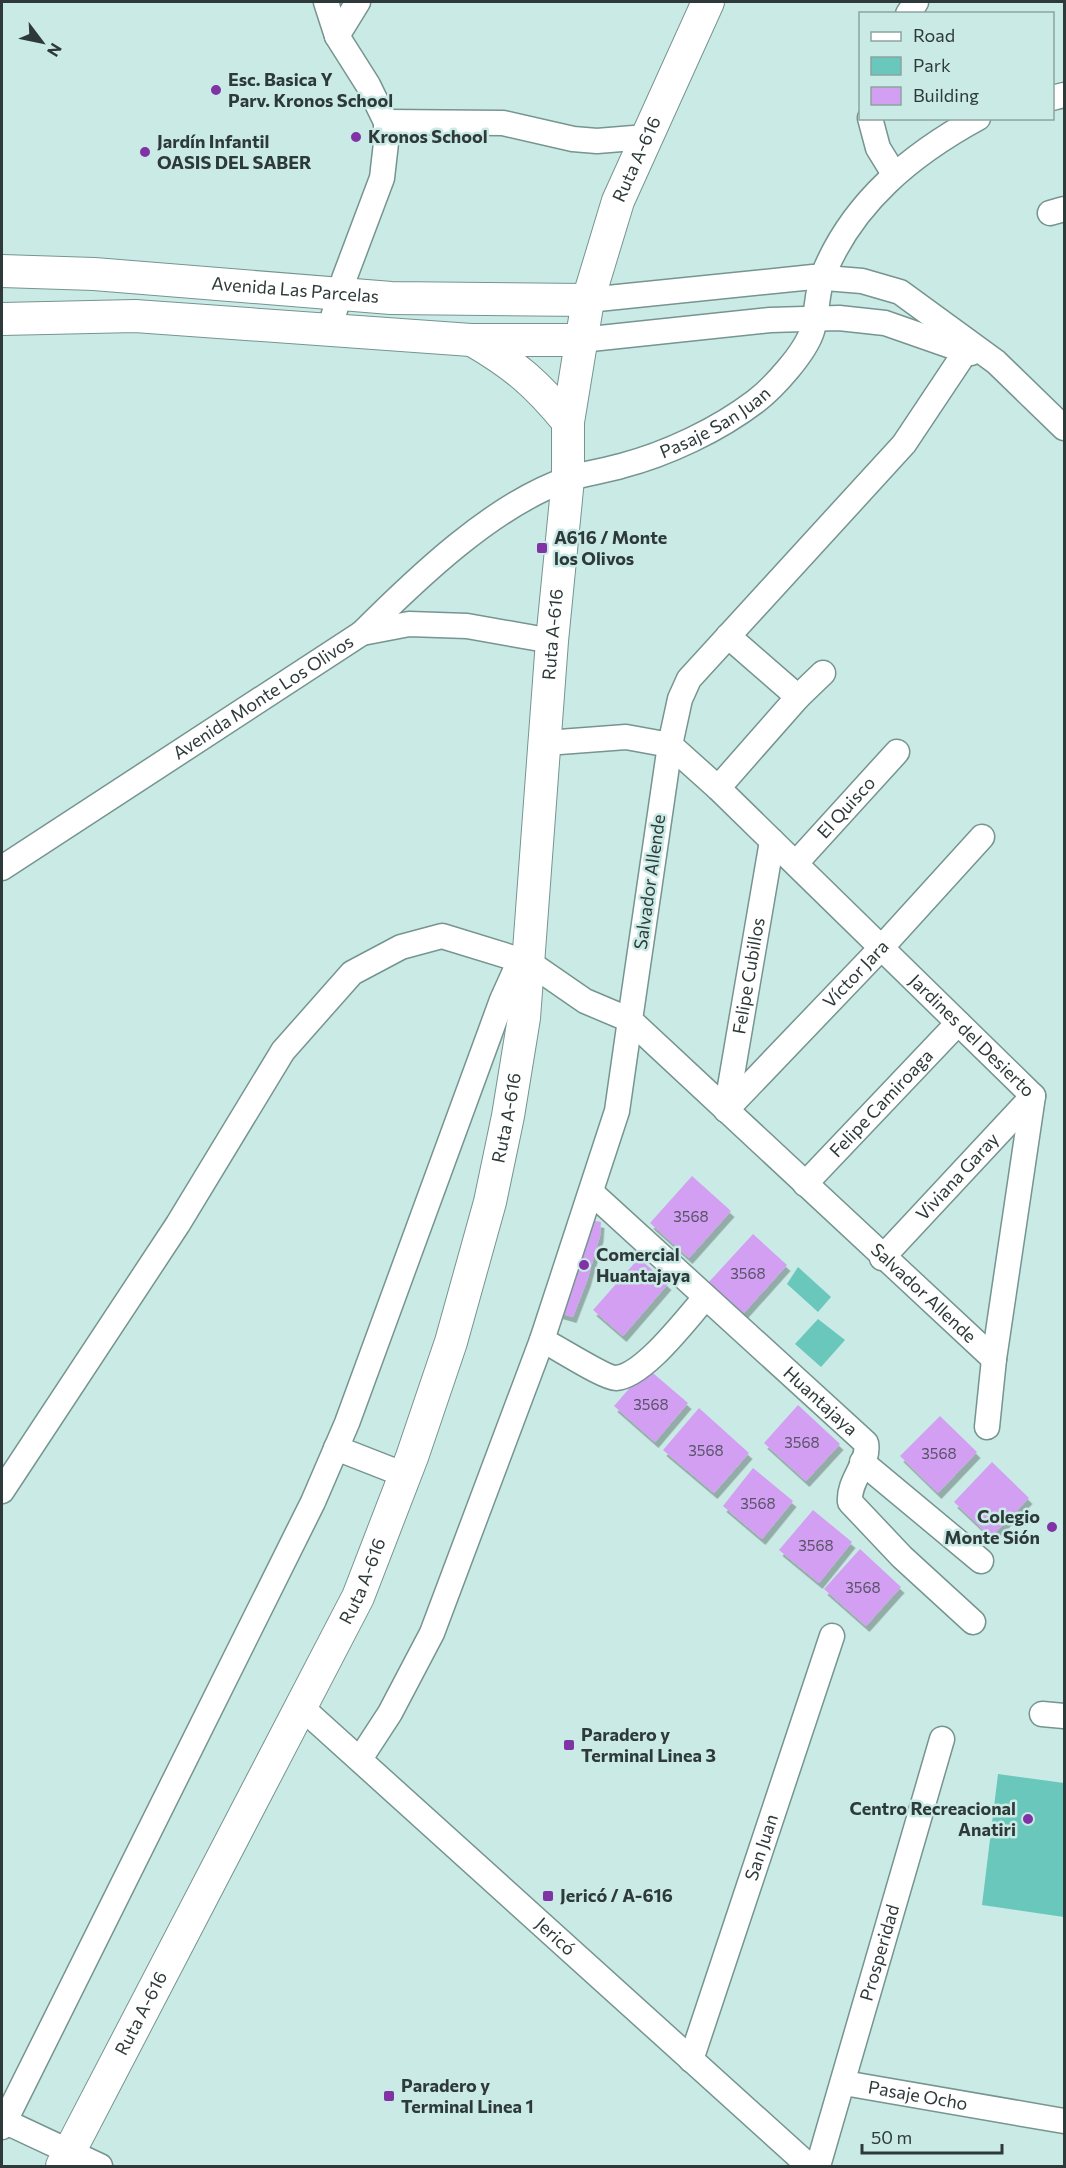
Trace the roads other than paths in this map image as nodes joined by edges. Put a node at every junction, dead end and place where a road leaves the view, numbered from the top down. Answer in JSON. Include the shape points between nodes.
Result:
{"nodes":[{"id":1,"x":326,"y":2,"type":"edge"},
{"id":2,"x":358,"y":2,"type":"edge"},
{"id":3,"x":708,"y":2,"type":"edge"},
{"id":4,"x":337,"y":36,"type":"junction"},
{"id":5,"x":871,"y":120,"type":"edge"},
{"id":6,"x":975,"y":120,"type":"edge"},
{"id":7,"x":386,"y":122,"type":"junction"},
{"id":8,"x":646,"y":137,"type":"junction"},
{"id":9,"x":894,"y":174,"type":"junction"},
{"id":10,"x":2,"y":271,"type":"edge"},
{"id":11,"x":822,"y":278,"type":"junction"},
{"id":12,"x":339,"y":295,"type":"junction"},
{"id":13,"x":588,"y":300,"type":"junction"},
{"id":14,"x":815,"y":318,"type":"junction"},
{"id":15,"x":2,"y":319,"type":"edge"},
{"id":16,"x":329,"y":331,"type":"junction"},
{"id":17,"x":471,"y":340,"type":"junction"},
{"id":18,"x":581,"y":340,"type":"junction"},
{"id":19,"x":966,"y":351,"type":"junction"},
{"id":20,"x":996,"y":362,"type":"junction"},
{"id":21,"x":568,"y":422,"type":"junction"},
{"id":22,"x":1065,"y":428,"type":"edge"},
{"id":23,"x":568,"y":479,"type":"junction"},
{"id":24,"x":362,"y":633,"type":"junction"},
{"id":25,"x":728,"y":636,"type":"junction"},
{"id":26,"x":552,"y":641,"type":"junction"},
{"id":27,"x":823,"y":674,"type":"dead end"},
{"id":28,"x":798,"y":698,"type":"junction"},
{"id":29,"x":546,"y":743,"type":"junction"},
{"id":30,"x":670,"y":745,"type":"junction"},
{"id":31,"x":897,"y":752,"type":"dead end"},
{"id":32,"x":718,"y":788,"type":"junction"},
{"id":33,"x":982,"y":837,"type":"dead end"},
{"id":34,"x":772,"y":841,"type":"junction"},
{"id":35,"x":796,"y":863,"type":"junction"},
{"id":36,"x":2,"y":868,"type":"edge"},
{"id":37,"x":882,"y":947,"type":"junction"},
{"id":38,"x":525,"y":961,"type":"junction"},
{"id":39,"x":630,"y":1020,"type":"junction"},
{"id":40,"x":958,"y":1023,"type":"junction"},
{"id":41,"x":1033,"y":1096,"type":"junction"},
{"id":42,"x":726,"y":1110,"type":"junction"},
{"id":43,"x":805,"y":1184,"type":"junction"},
{"id":44,"x":592,"y":1193,"type":"junction"},
{"id":45,"x":882,"y":1258,"type":"junction"},
{"id":46,"x":705,"y":1298,"type":"junction"},
{"id":47,"x":542,"y":1340,"type":"junction"},
{"id":48,"x":994,"y":1359,"type":"junction"},
{"id":49,"x":987,"y":1427,"type":"dead end"},
{"id":50,"x":336,"y":1448,"type":"junction"},
{"id":51,"x":862,"y":1462,"type":"junction"},
{"id":52,"x":405,"y":1475,"type":"junction"},
{"id":53,"x":2,"y":1491,"type":"edge"},
{"id":54,"x":981,"y":1562,"type":"dead end"},
{"id":55,"x":973,"y":1622,"type":"dead end"},
{"id":56,"x":832,"y":1636,"type":"dead end"},
{"id":57,"x":300,"y":1706,"type":"junction"},
{"id":58,"x":942,"y":1739,"type":"dead end"},
{"id":59,"x":360,"y":1759,"type":"junction"},
{"id":60,"x":691,"y":2060,"type":"junction"},
{"id":61,"x":844,"y":2083,"type":"junction"},
{"id":62,"x":1065,"y":2121,"type":"edge"},
{"id":63,"x":3,"y":2124,"type":"edge"},
{"id":64,"x":67,"y":2159,"type":"edge"},
{"id":65,"x":100,"y":2166,"type":"edge"},
{"id":66,"x":809,"y":2166,"type":"edge"},
{"id":67,"x":818,"y":2166,"type":"edge"}],
"edges":[{"from":1,"to":4,"type":"street"},
{"from":2,"to":4,"type":"street"},
{"from":3,"to":8,"type":"main road","name":"Ruta A-616"},
{"from":4,"to":7,"type":"street"},
{"from":5,"to":9,"type":"street","via":[[878,148]]},
{"from":6,"to":9,"type":"street","name":"Pasaje San Juan"},
{"from":7,"to":8,"type":"street","via":[[503,123],[589,141]]},
{"from":7,"to":12,"type":"street","via":[[382,178]]},
{"from":8,"to":13,"type":"main road","name":"Ruta A-616","via":[[618,201]]},
{"from":9,"to":11,"type":"street","name":"Pasaje San Juan","via":[[848,226]]},
{"from":10,"to":12,"type":"main road","name":"Avenida Las Parcelas","via":[[94,274]]},
{"from":11,"to":13,"type":"street"},
{"from":11,"to":14,"type":"street","name":"Pasaje San Juan"},
{"from":11,"to":20,"type":"street","via":[[862,281],[900,292]]},
{"from":12,"to":13,"type":"main road","name":"Avenida Las Parcelas"},
{"from":12,"to":16,"type":"street"},
{"from":13,"to":18,"type":"main road","name":"Ruta A-616"},
{"from":14,"to":18,"type":"street"},
{"from":14,"to":19,"type":"street","via":[[885,323]]},
{"from":14,"to":23,"type":"street","name":"Pasaje San Juan","via":[[803,349],[757,400],[731,418],[680,444],[623,466]]},
{"from":15,"to":16,"type":"main road","name":"Avenida Las Parcelas","via":[[135,316]]},
{"from":16,"to":17,"type":"main road","name":"Avenida Las Parcelas","via":[[424,334]]},
{"from":17,"to":18,"type":"main road","name":"Avenida Las Parcelas"},
{"from":17,"to":21,"type":"main road","via":[[517,368],[541,389]]},
{"from":18,"to":21,"type":"main road","name":"Ruta A-616"},
{"from":19,"to":20,"type":"street"},
{"from":19,"to":25,"type":"street","name":"Salvador Allende","via":[[904,444]]},
{"from":20,"to":22,"type":"street"},
{"from":21,"to":23,"type":"main road","name":"Ruta A-616"},
{"from":23,"to":24,"type":"street","name":"Pasaje San Juan","via":[[514,505],[440,560]]},
{"from":23,"to":26,"type":"main road","name":"Ruta A-616"},
{"from":24,"to":26,"type":"street","name":"Avenida Monte Los Olivos","via":[[409,624],[467,626]]},
{"from":24,"to":36,"type":"street","name":"Avenida Monte Los Olivos"},
{"from":25,"to":28,"type":"street"},
{"from":25,"to":30,"type":"street","name":"Salvador Allende","via":[[683,688]]},
{"from":26,"to":29,"type":"main road","name":"Ruta A-616"},
{"from":27,"to":28,"type":"street"},
{"from":28,"to":32,"type":"street"},
{"from":29,"to":30,"type":"street","via":[[626,736]]},
{"from":29,"to":38,"type":"main road","name":"Ruta A-616"},
{"from":30,"to":32,"type":"street","name":"Jardines del Desierto"},
{"from":30,"to":39,"type":"street","name":"Salvador Allende"},
{"from":31,"to":35,"type":"street","name":"El Quisco"},
{"from":32,"to":34,"type":"street","name":"Jardines del Desierto"},
{"from":33,"to":37,"type":"street","name":"Víctor Jara"},
{"from":34,"to":35,"type":"street","name":"Jardines del Desierto"},
{"from":34,"to":42,"type":"street","name":"Felipe Cubillos"},
{"from":35,"to":37,"type":"street","name":"Jardines del Desierto"},
{"from":37,"to":40,"type":"street","name":"Jardines del Desierto"},
{"from":37,"to":42,"type":"street","name":"Víctor Jara"},
{"from":38,"to":39,"type":"street","via":[[585,1001]]},
{"from":38,"to":50,"type":"street","via":[[502,1000]]},
{"from":38,"to":52,"type":"main road","name":"Ruta A-616","via":[[508,1116],[490,1202],[451,1342]]},
{"from":38,"to":53,"type":"street","via":[[442,936],[401,947],[352,973],[283,1051],[178,1224]]},
{"from":39,"to":42,"type":"street","name":"Salvador Allende"},
{"from":39,"to":44,"type":"street","via":[[617,1111]]},
{"from":40,"to":41,"type":"street","name":"Jardines del Desierto"},
{"from":40,"to":43,"type":"street","name":"Felipe Camiroaga"},
{"from":41,"to":45,"type":"street","name":"Viviana Garay"},
{"from":41,"to":48,"type":"street","name":"Jardines del Desierto"},
{"from":42,"to":43,"type":"street","name":"Salvador Allende"},
{"from":43,"to":45,"type":"street","name":"Salvador Allende"},
{"from":44,"to":46,"type":"street","name":"Huantajaya"},
{"from":44,"to":47,"type":"street"},
{"from":45,"to":48,"type":"street","name":"Salvador Allende"},
{"from":46,"to":47,"type":"street","via":[[641,1367],[616,1378]]},
{"from":46,"to":51,"type":"street","name":"Huantajaya","via":[[866,1443]]},
{"from":47,"to":59,"type":"street","via":[[432,1633],[390,1713]]},
{"from":48,"to":49,"type":"street","name":"Jardines del Desierto"},
{"from":50,"to":52,"type":"street"},
{"from":50,"to":63,"type":"street"},
{"from":51,"to":54,"type":"street"},
{"from":51,"to":55,"type":"street","name":"Huantajaya","via":[[850,1486],[850,1502]]},
{"from":52,"to":57,"type":"main road","name":"Ruta A-616","via":[[358,1597]]},
{"from":56,"to":60,"type":"street","name":"San Juan"},
{"from":57,"to":59,"type":"street","name":"Jericó"},
{"from":57,"to":64,"type":"main road","name":"Ruta A-616"},
{"from":58,"to":61,"type":"street","name":"Prosperidad"},
{"from":59,"to":60,"type":"street","name":"Jericó"},
{"from":60,"to":66,"type":"street","name":"Jericó"},
{"from":61,"to":62,"type":"street","name":"Pasaje Ocho"},
{"from":61,"to":67,"type":"street","name":"Prosperidad"},
{"from":63,"to":64,"type":"street"},
{"from":64,"to":65,"type":"street"}]}
